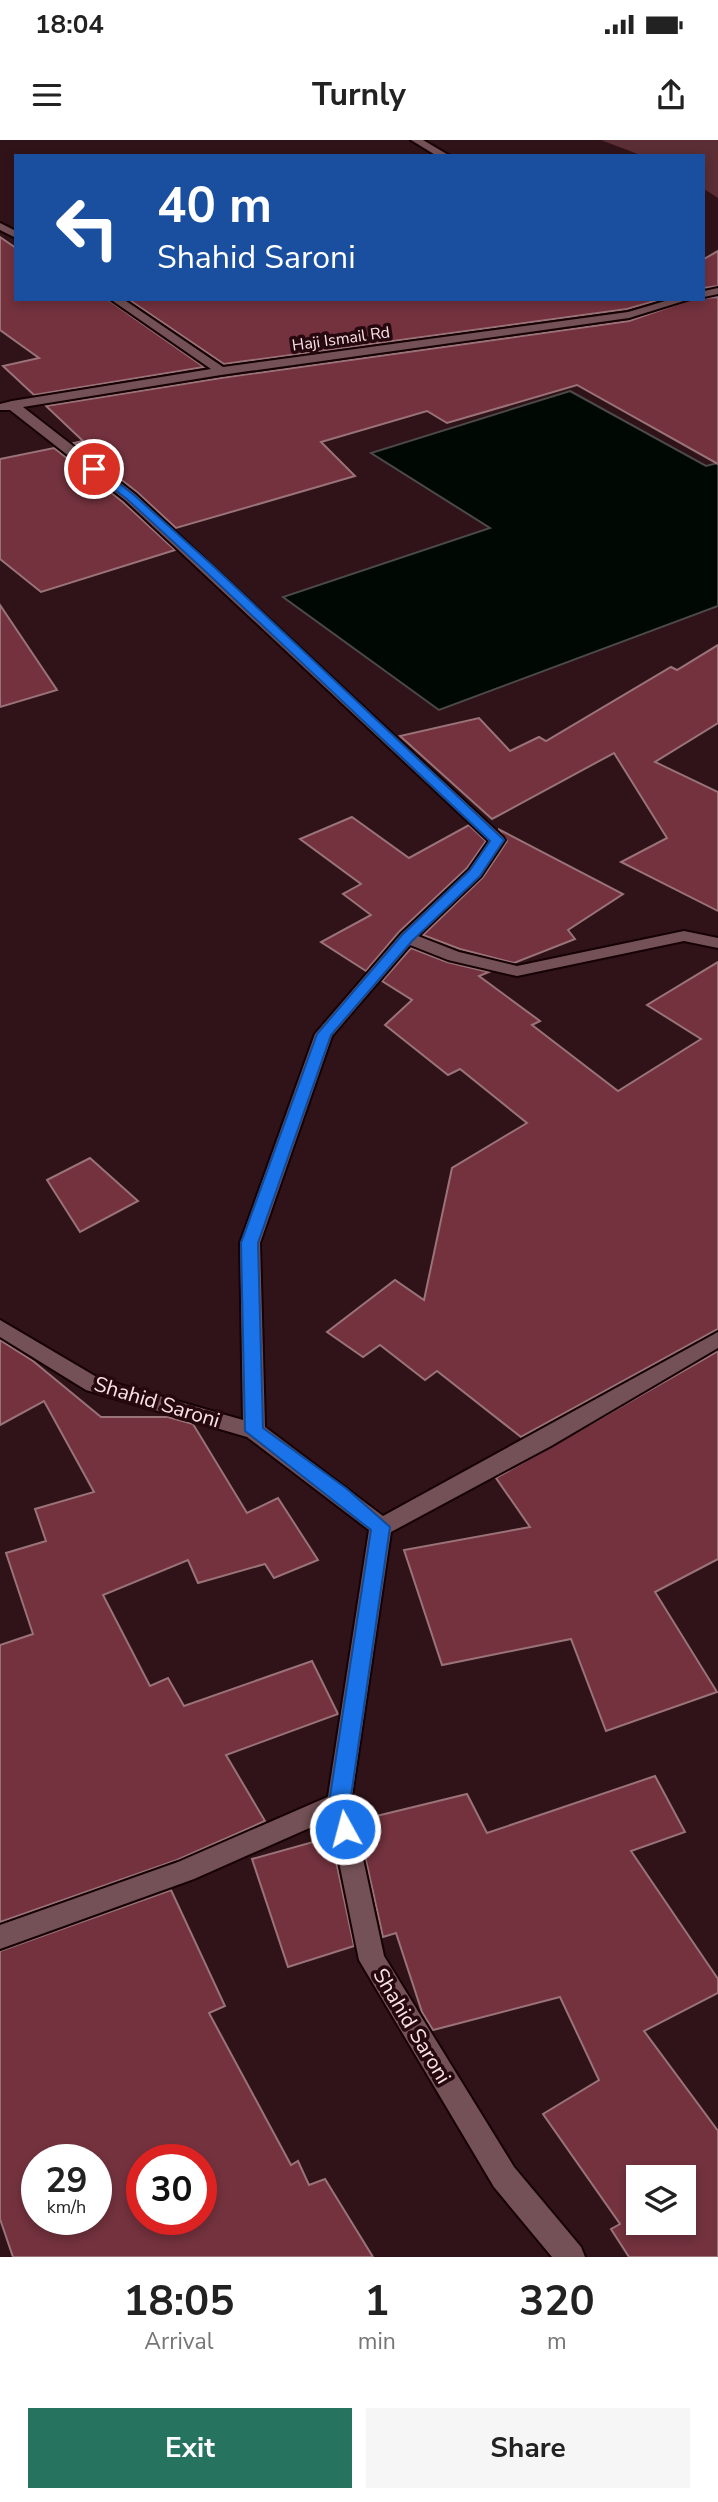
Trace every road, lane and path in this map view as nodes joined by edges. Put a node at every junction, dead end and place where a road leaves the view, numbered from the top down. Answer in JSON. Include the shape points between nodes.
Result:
{"nodes":[{"id":1,"x":416,"y":140,"type":"edge"},
{"id":2,"x":441,"y":154,"type":"edge"},
{"id":3,"x":118,"y":301,"type":"edge"},
{"id":4,"x":678,"y":301,"type":"edge"},
{"id":5,"x":221,"y":371,"type":"junction"},
{"id":6,"x":6,"y":406,"type":"edge"},
{"id":7,"x":407,"y":938,"type":"junction"},
{"id":8,"x":718,"y":943,"type":"edge"},
{"id":9,"x":0,"y":1328,"type":"edge"},
{"id":10,"x":718,"y":1339,"type":"edge"},
{"id":11,"x":254,"y":1431,"type":"junction"},
{"id":12,"x":381,"y":1527,"type":"junction"},
{"id":13,"x":339,"y":1803,"type":"junction"},
{"id":14,"x":0,"y":1937,"type":"edge"},
{"id":15,"x":571,"y":2257,"type":"edge"}],
"edges":[{"from":1,"to":2,"type":"street"},
{"from":3,"to":5,"type":"street"},
{"from":4,"to":5,"type":"street","name":"Haji Ismail Rd","via":[[629,316]]},
{"from":5,"to":6,"type":"street","name":"Haji Ismail Rd"},
{"from":6,"to":7,"type":"street","via":[[140,506],[497,840],[475,873]]},
{"from":7,"to":8,"type":"street","via":[[453,956],[517,971],[684,936]]},
{"from":7,"to":11,"type":"street","via":[[324,1034],[250,1243]]},
{"from":9,"to":11,"type":"street","name":"Shahid Saroni","via":[[93,1385]]},
{"from":10,"to":12,"type":"street"},
{"from":11,"to":12,"type":"street","name":"Shahid Saroni"},
{"from":12,"to":13,"type":"street","name":"Shahid Saroni"},
{"from":13,"to":14,"type":"street","via":[[185,1871]]},
{"from":13,"to":15,"type":"street","name":"Shahid Saroni","via":[[372,1960],[504,2177]]}]}
